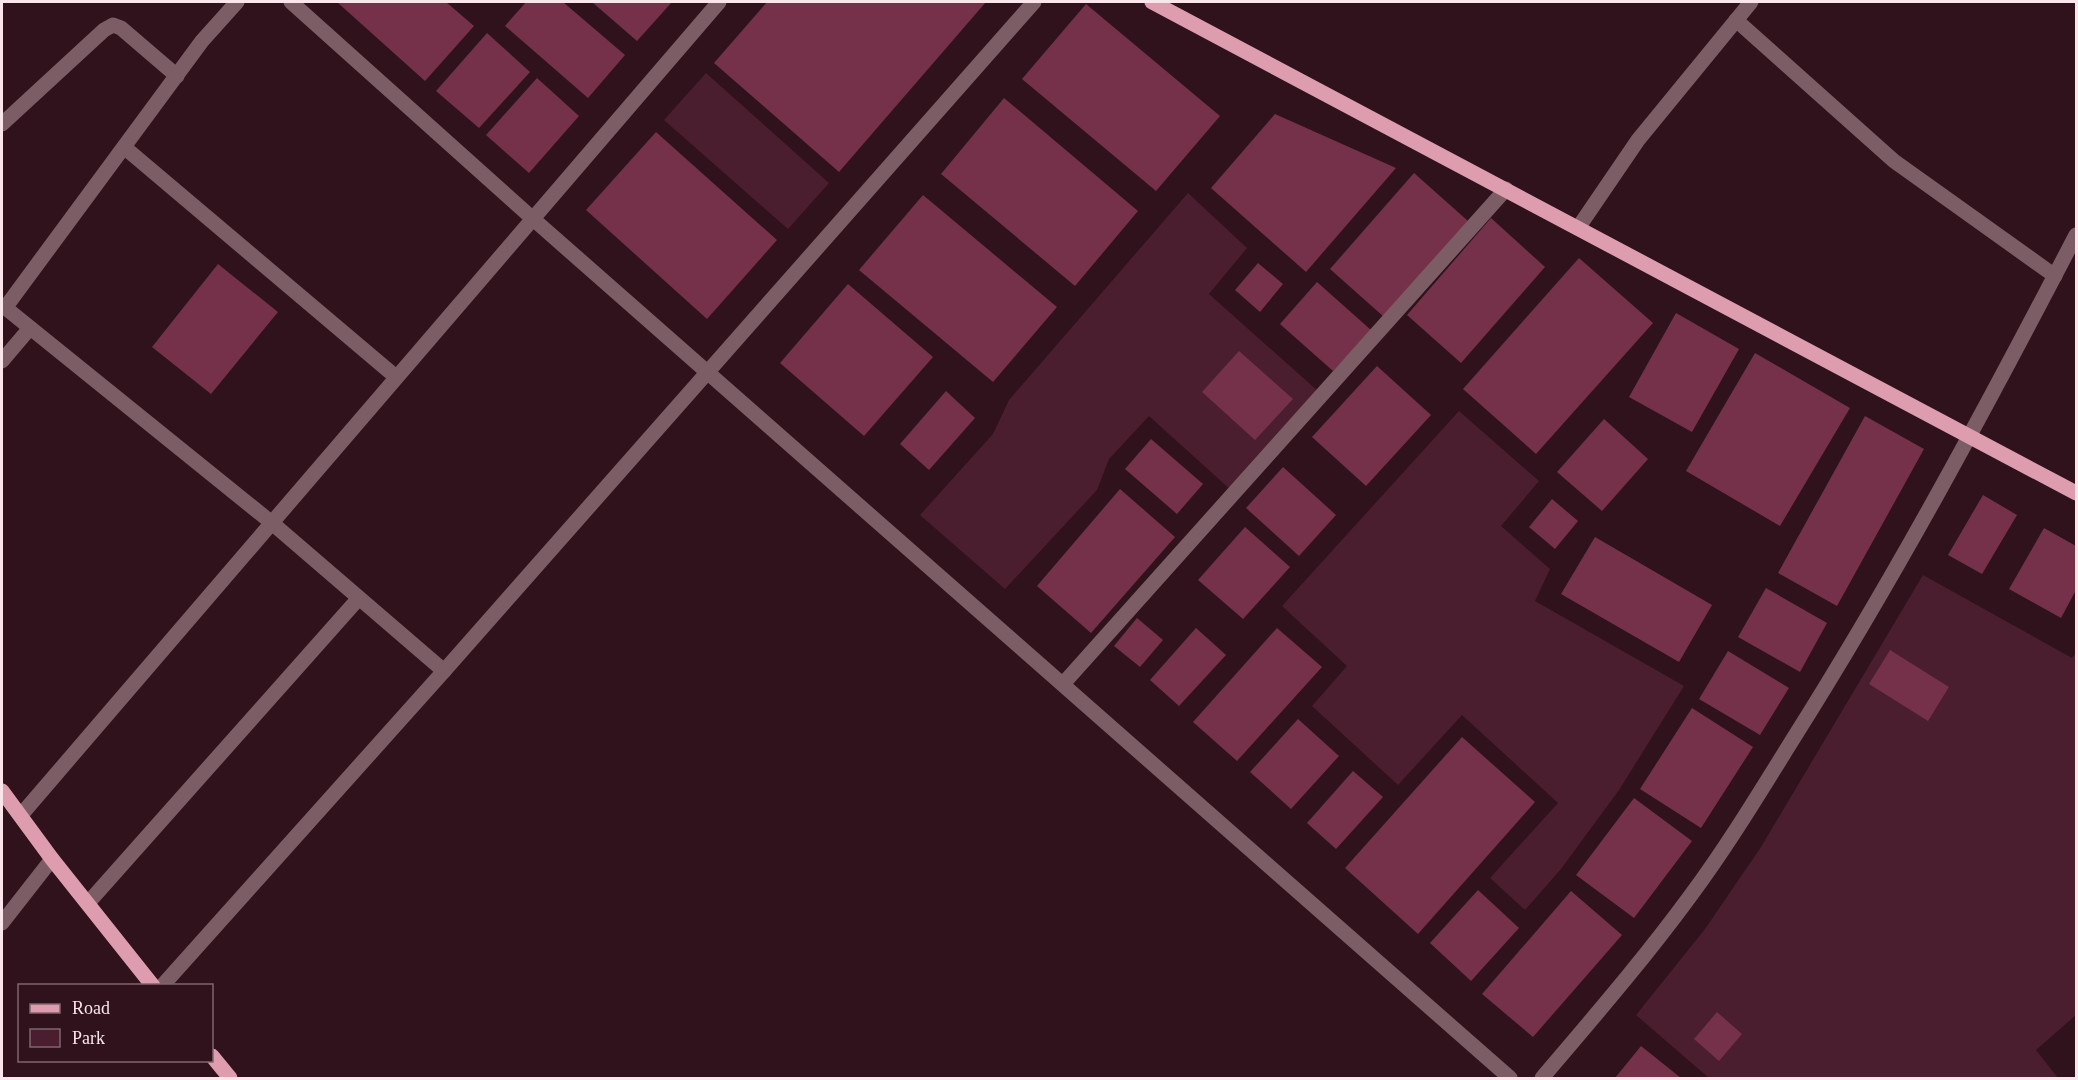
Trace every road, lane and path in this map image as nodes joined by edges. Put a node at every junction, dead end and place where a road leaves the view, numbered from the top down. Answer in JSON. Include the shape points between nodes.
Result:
{"nodes":[{"id":1,"x":237,"y":2,"type":"edge"},
{"id":2,"x":291,"y":2,"type":"edge"},
{"id":3,"x":719,"y":2,"type":"edge"},
{"id":4,"x":1034,"y":2,"type":"edge"},
{"id":5,"x":1152,"y":2,"type":"edge"},
{"id":6,"x":1751,"y":2,"type":"edge"},
{"id":7,"x":1736,"y":20,"type":"junction"},
{"id":8,"x":177,"y":76,"type":"junction"},
{"id":9,"x":2,"y":124,"type":"edge"},
{"id":10,"x":124,"y":147,"type":"junction"},
{"id":11,"x":1506,"y":189,"type":"junction"},
{"id":12,"x":532,"y":218,"type":"junction"},
{"id":13,"x":1578,"y":228,"type":"junction"},
{"id":14,"x":2076,"y":236,"type":"edge"},
{"id":15,"x":2055,"y":276,"type":"junction"},
{"id":16,"x":3,"y":307,"type":"edge"},
{"id":17,"x":30,"y":328,"type":"junction"},
{"id":18,"x":2,"y":361,"type":"edge"},
{"id":19,"x":708,"y":373,"type":"junction"},
{"id":20,"x":396,"y":377,"type":"junction"},
{"id":21,"x":1970,"y":437,"type":"junction"},
{"id":22,"x":2076,"y":492,"type":"edge"},
{"id":23,"x":272,"y":523,"type":"junction"},
{"id":24,"x":359,"y":598,"type":"junction"},
{"id":25,"x":444,"y":671,"type":"junction"},
{"id":26,"x":1063,"y":684,"type":"junction"},
{"id":27,"x":2,"y":791,"type":"edge"},
{"id":28,"x":21,"y":815,"type":"junction"},
{"id":29,"x":52,"y":859,"type":"junction"},
{"id":30,"x":88,"y":903,"type":"junction"},
{"id":31,"x":2,"y":923,"type":"edge"},
{"id":32,"x":151,"y":984,"type":"edge"},
{"id":33,"x":164,"y":984,"type":"edge"},
{"id":34,"x":213,"y":1057,"type":"edge"},
{"id":35,"x":230,"y":1078,"type":"edge"},
{"id":36,"x":1510,"y":1078,"type":"edge"},
{"id":37,"x":1542,"y":1078,"type":"edge"}],
"edges":[{"from":1,"to":8,"type":"street"},
{"from":2,"to":12,"type":"street"},
{"from":3,"to":12,"type":"street"},
{"from":4,"to":19,"type":"street"},
{"from":5,"to":11,"type":"main road"},
{"from":6,"to":7,"type":"street"},
{"from":7,"to":13,"type":"street","via":[[1638,140]]},
{"from":7,"to":15,"type":"street","via":[[1894,161]]},
{"from":8,"to":9,"type":"street","via":[[122,28],[113,25]]},
{"from":8,"to":10,"type":"street"},
{"from":10,"to":16,"type":"street"},
{"from":10,"to":20,"type":"street"},
{"from":11,"to":13,"type":"main road"},
{"from":11,"to":26,"type":"street"},
{"from":12,"to":19,"type":"street"},
{"from":12,"to":20,"type":"street"},
{"from":13,"to":21,"type":"main road"},
{"from":14,"to":15,"type":"street"},
{"from":15,"to":21,"type":"street"},
{"from":16,"to":17,"type":"street"},
{"from":17,"to":18,"type":"street"},
{"from":17,"to":23,"type":"street"},
{"from":19,"to":25,"type":"street"},
{"from":19,"to":26,"type":"street"},
{"from":20,"to":23,"type":"street"},
{"from":21,"to":22,"type":"main road"},
{"from":21,"to":37,"type":"street","via":[[1841,664],[1722,852],[1658,939]]},
{"from":23,"to":24,"type":"street"},
{"from":23,"to":28,"type":"street"},
{"from":24,"to":25,"type":"street"},
{"from":24,"to":30,"type":"street"},
{"from":25,"to":33,"type":"street"},
{"from":26,"to":36,"type":"street"},
{"from":27,"to":28,"type":"main road"},
{"from":28,"to":29,"type":"main road"},
{"from":29,"to":30,"type":"main road"},
{"from":29,"to":31,"type":"street"},
{"from":30,"to":32,"type":"main road"},
{"from":34,"to":35,"type":"main road"}]}
